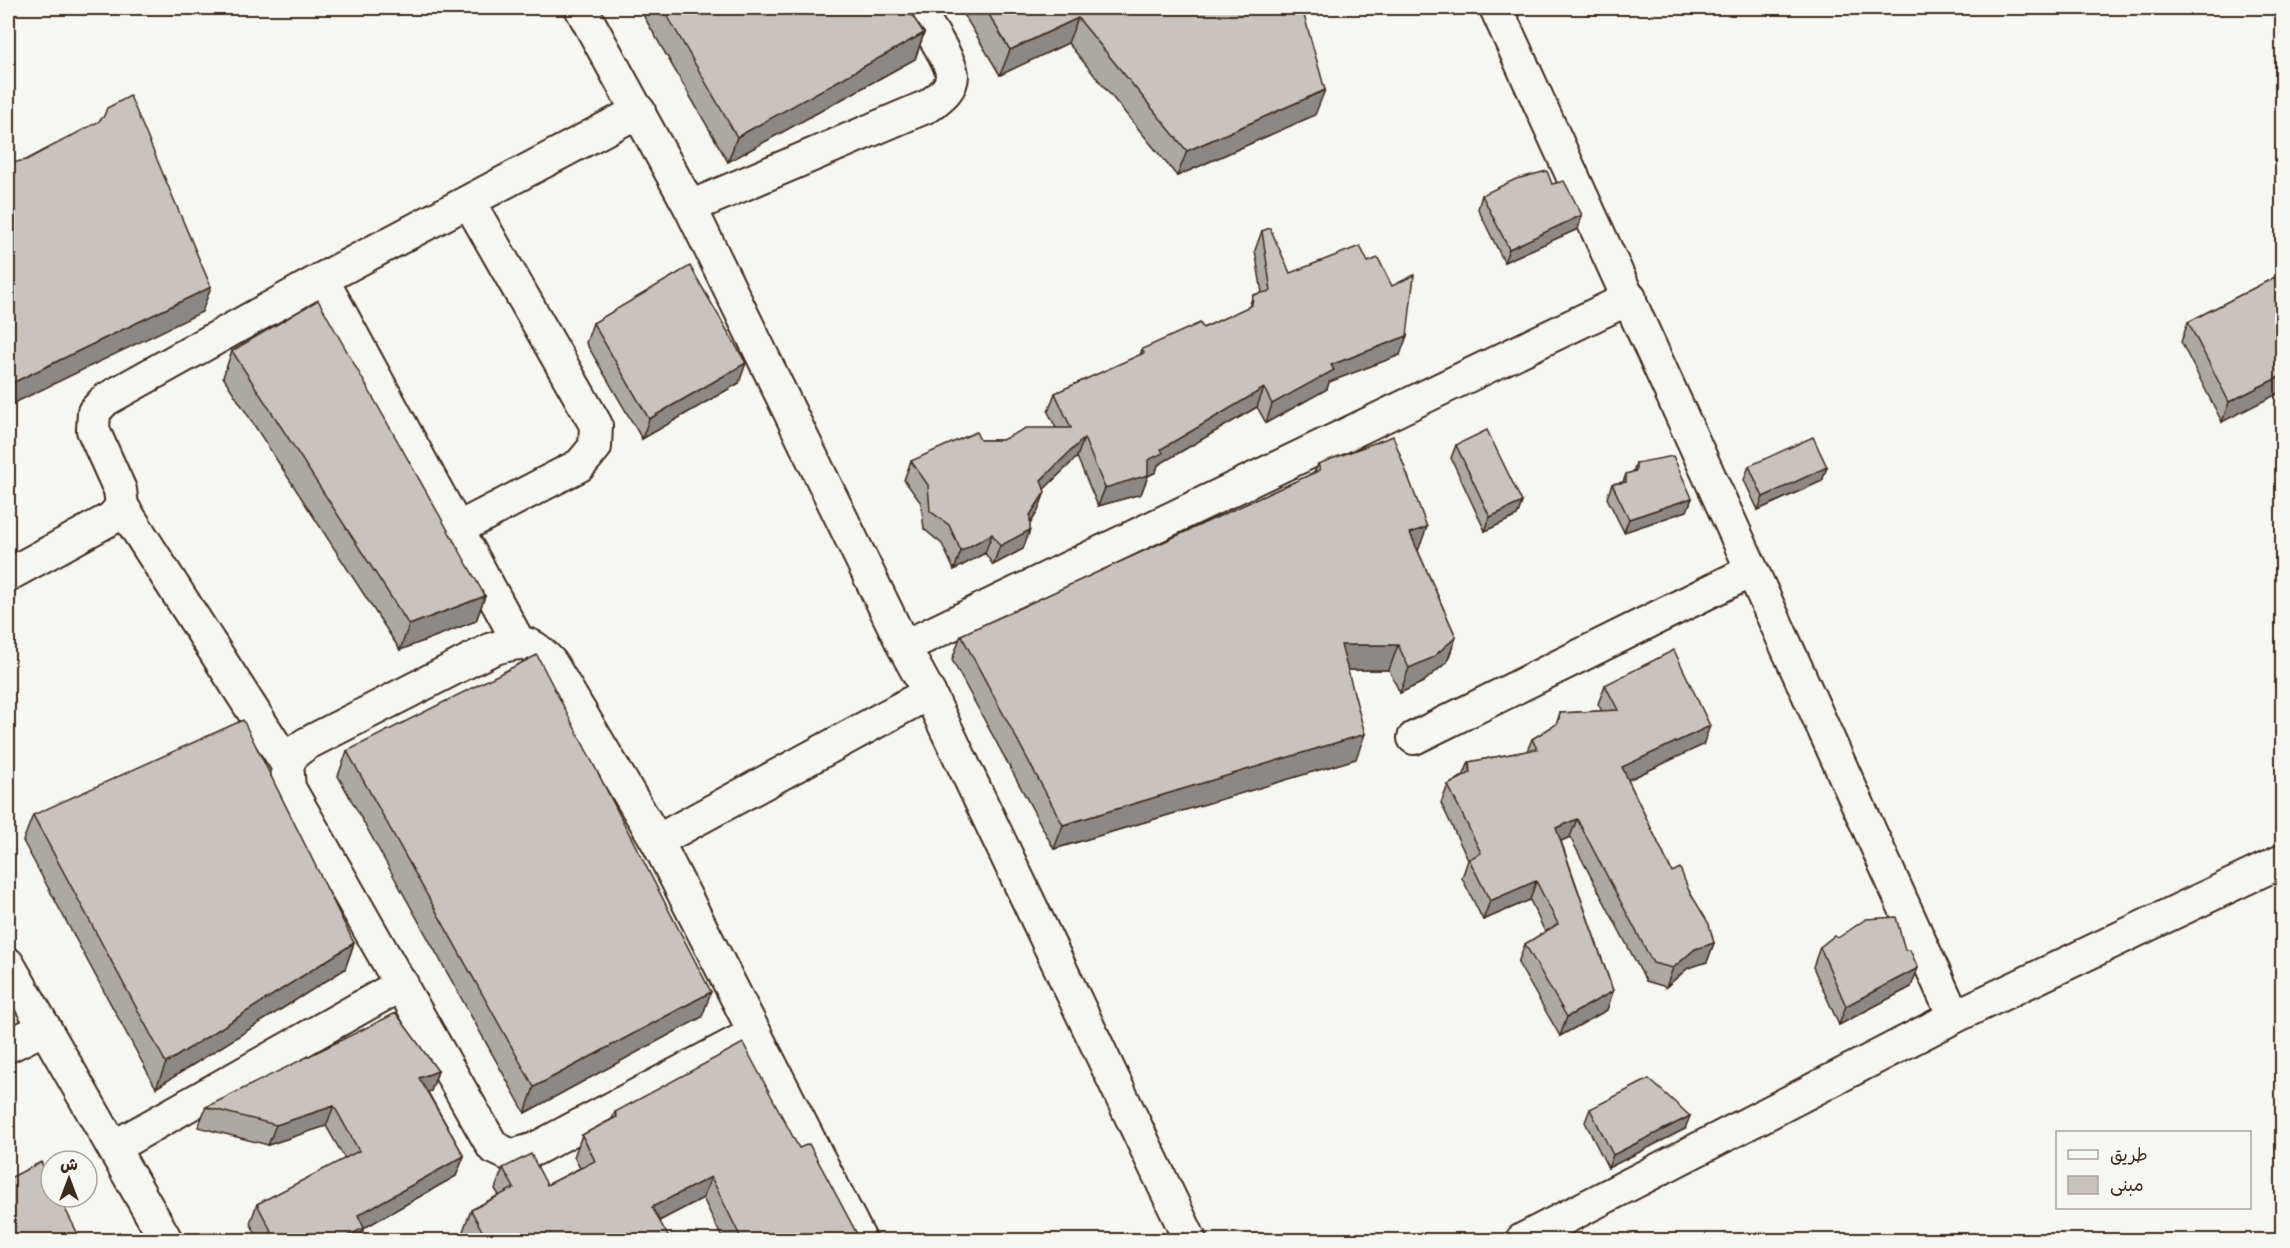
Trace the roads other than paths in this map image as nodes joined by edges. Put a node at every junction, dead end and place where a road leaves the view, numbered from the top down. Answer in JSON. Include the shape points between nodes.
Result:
{"nodes":[{"id":1,"x":581,"y":8,"type":"edge"},
{"id":2,"x":916,"y":8,"type":"edge"},
{"id":3,"x":1496,"y":8,"type":"edge"},
{"id":4,"x":639,"y":111,"type":"junction"},
{"id":5,"x":469,"y":202,"type":"junction"},
{"id":6,"x":690,"y":207,"type":"junction"},
{"id":7,"x":322,"y":279,"type":"junction"},
{"id":8,"x":1630,"y":298,"type":"junction"},
{"id":9,"x":122,"y":506,"type":"junction"},
{"id":10,"x":457,"y":529,"type":"junction"},
{"id":11,"x":1751,"y":571,"type":"junction"},
{"id":12,"x":8,"y":575,"type":"edge"},
{"id":13,"x":518,"y":641,"type":"junction"},
{"id":14,"x":904,"y":647,"type":"junction"},
{"id":15,"x":929,"y":693,"type":"junction"},
{"id":16,"x":1414,"y":738,"type":"dead end"},
{"id":17,"x":288,"y":765,"type":"junction"},
{"id":18,"x":657,"y":841,"type":"junction"},
{"id":19,"x":2283,"y":861,"type":"edge"},
{"id":20,"x":8,"y":964,"type":"edge"},
{"id":21,"x":402,"y":984,"type":"junction"},
{"id":22,"x":1954,"y":1017,"type":"junction"},
{"id":23,"x":45,"y":1028,"type":"junction"},
{"id":24,"x":755,"y":1033,"type":"junction"},
{"id":25,"x":8,"y":1046,"type":"edge"},
{"id":26,"x":114,"y":1147,"type":"junction"},
{"id":27,"x":166,"y":1240,"type":"edge"},
{"id":28,"x":860,"y":1240,"type":"edge"},
{"id":29,"x":1190,"y":1240,"type":"edge"},
{"id":30,"x":1522,"y":1240,"type":"edge"}],
"edges":[{"from":1,"to":4,"type":"street"},
{"from":2,"to":6,"type":"street","via":[[947,60],[952,75],[946,92],[930,105]]},
{"from":3,"to":8,"type":"street"},
{"from":4,"to":5,"type":"street"},
{"from":4,"to":6,"type":"street"},
{"from":5,"to":7,"type":"street"},
{"from":5,"to":10,"type":"street","via":[[596,425],[595,447],[580,465]]},
{"from":6,"to":14,"type":"street"},
{"from":7,"to":9,"type":"street","via":[[105,400],[94,412],[93,430],[120,490]]},
{"from":7,"to":10,"type":"street"},
{"from":8,"to":11,"type":"street"},
{"from":8,"to":14,"type":"street"},
{"from":9,"to":12,"type":"street","via":[[112,518]]},
{"from":9,"to":17,"type":"street"},
{"from":10,"to":13,"type":"street"},
{"from":11,"to":16,"type":"street"},
{"from":11,"to":22,"type":"street"},
{"from":13,"to":17,"type":"street","via":[[492,649],[306,744],[295,752]]},
{"from":13,"to":18,"type":"street","via":[[536,647],[551,663]]},
{"from":14,"to":15,"type":"street"},
{"from":15,"to":18,"type":"street"},
{"from":15,"to":29,"type":"street"},
{"from":17,"to":21,"type":"street","via":[[289,789]]},
{"from":18,"to":24,"type":"street"},
{"from":19,"to":22,"type":"street"},
{"from":20,"to":23,"type":"street"},
{"from":21,"to":24,"type":"street","via":[[493,1147],[512,1156],[535,1149]]},
{"from":21,"to":26,"type":"street"},
{"from":22,"to":30,"type":"street"},
{"from":23,"to":25,"type":"street"},
{"from":23,"to":26,"type":"street"},
{"from":24,"to":28,"type":"street"},
{"from":26,"to":27,"type":"street"}]}
